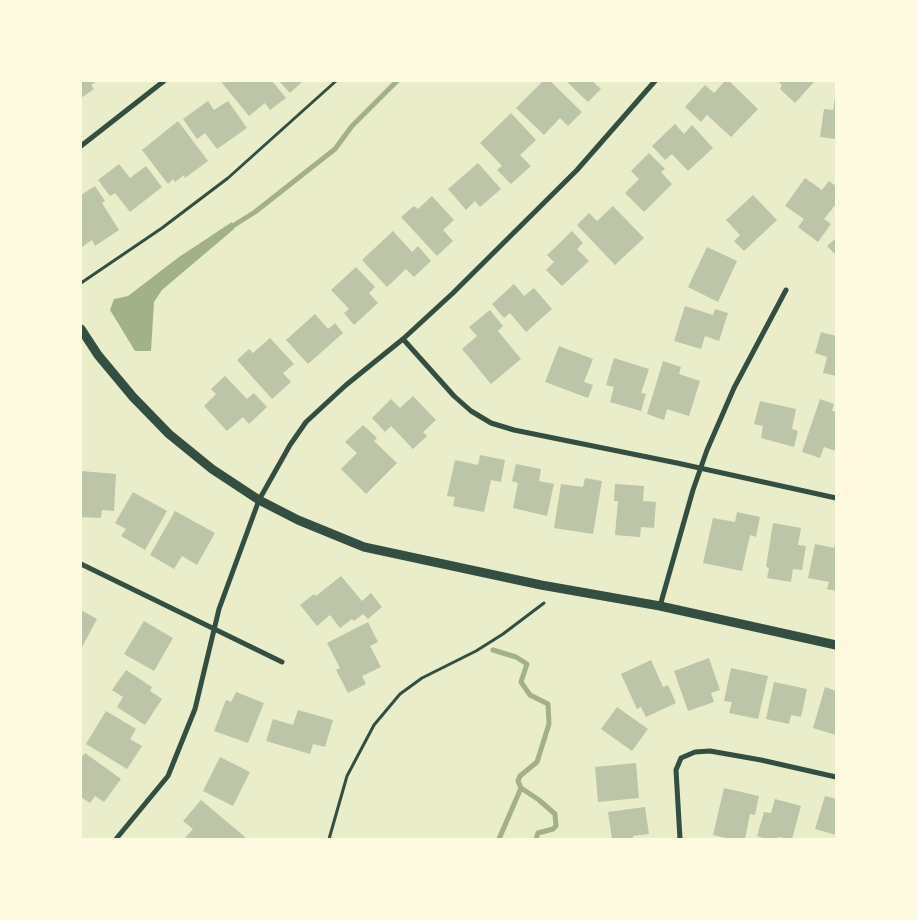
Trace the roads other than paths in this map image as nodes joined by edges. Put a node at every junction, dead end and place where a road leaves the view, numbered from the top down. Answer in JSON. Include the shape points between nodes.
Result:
{"nodes":[{"id":1,"x":164,"y":81,"type":"edge"},
{"id":2,"x":655,"y":81,"type":"edge"},
{"id":3,"x":81,"y":146,"type":"edge"},
{"id":4,"x":786,"y":290,"type":"dead end"},
{"id":5,"x":81,"y":329,"type":"edge"},
{"id":6,"x":403,"y":338,"type":"junction"},
{"id":7,"x":700,"y":468,"type":"junction"},
{"id":8,"x":836,"y":498,"type":"edge"},
{"id":9,"x":259,"y":500,"type":"junction"},
{"id":10,"x":81,"y":564,"type":"edge"},
{"id":11,"x":660,"y":606,"type":"junction"},
{"id":12,"x":213,"y":629,"type":"junction"},
{"id":13,"x":836,"y":645,"type":"edge"},
{"id":14,"x":282,"y":662,"type":"dead end"},
{"id":15,"x":836,"y":777,"type":"edge"},
{"id":16,"x":116,"y":839,"type":"edge"},
{"id":17,"x":680,"y":839,"type":"edge"}],
"edges":[{"from":1,"to":3,"type":"street"},
{"from":2,"to":6,"type":"street","via":[[577,170]]},
{"from":4,"to":7,"type":"street","via":[[734,388]]},
{"from":5,"to":9,"type":"street","via":[[133,398],[169,434],[212,469]]},
{"from":6,"to":7,"type":"street","via":[[454,396],[491,423]]},
{"from":6,"to":9,"type":"street","via":[[306,422]]},
{"from":7,"to":8,"type":"street"},
{"from":7,"to":11,"type":"street"},
{"from":9,"to":11,"type":"street","via":[[364,547],[541,585]]},
{"from":9,"to":12,"type":"street"},
{"from":10,"to":12,"type":"street"},
{"from":11,"to":13,"type":"street"},
{"from":12,"to":14,"type":"street"},
{"from":12,"to":16,"type":"street","via":[[195,709],[168,776]]},
{"from":15,"to":17,"type":"street","via":[[761,760],[710,751],[695,752],[681,758],[676,770]]}]}
